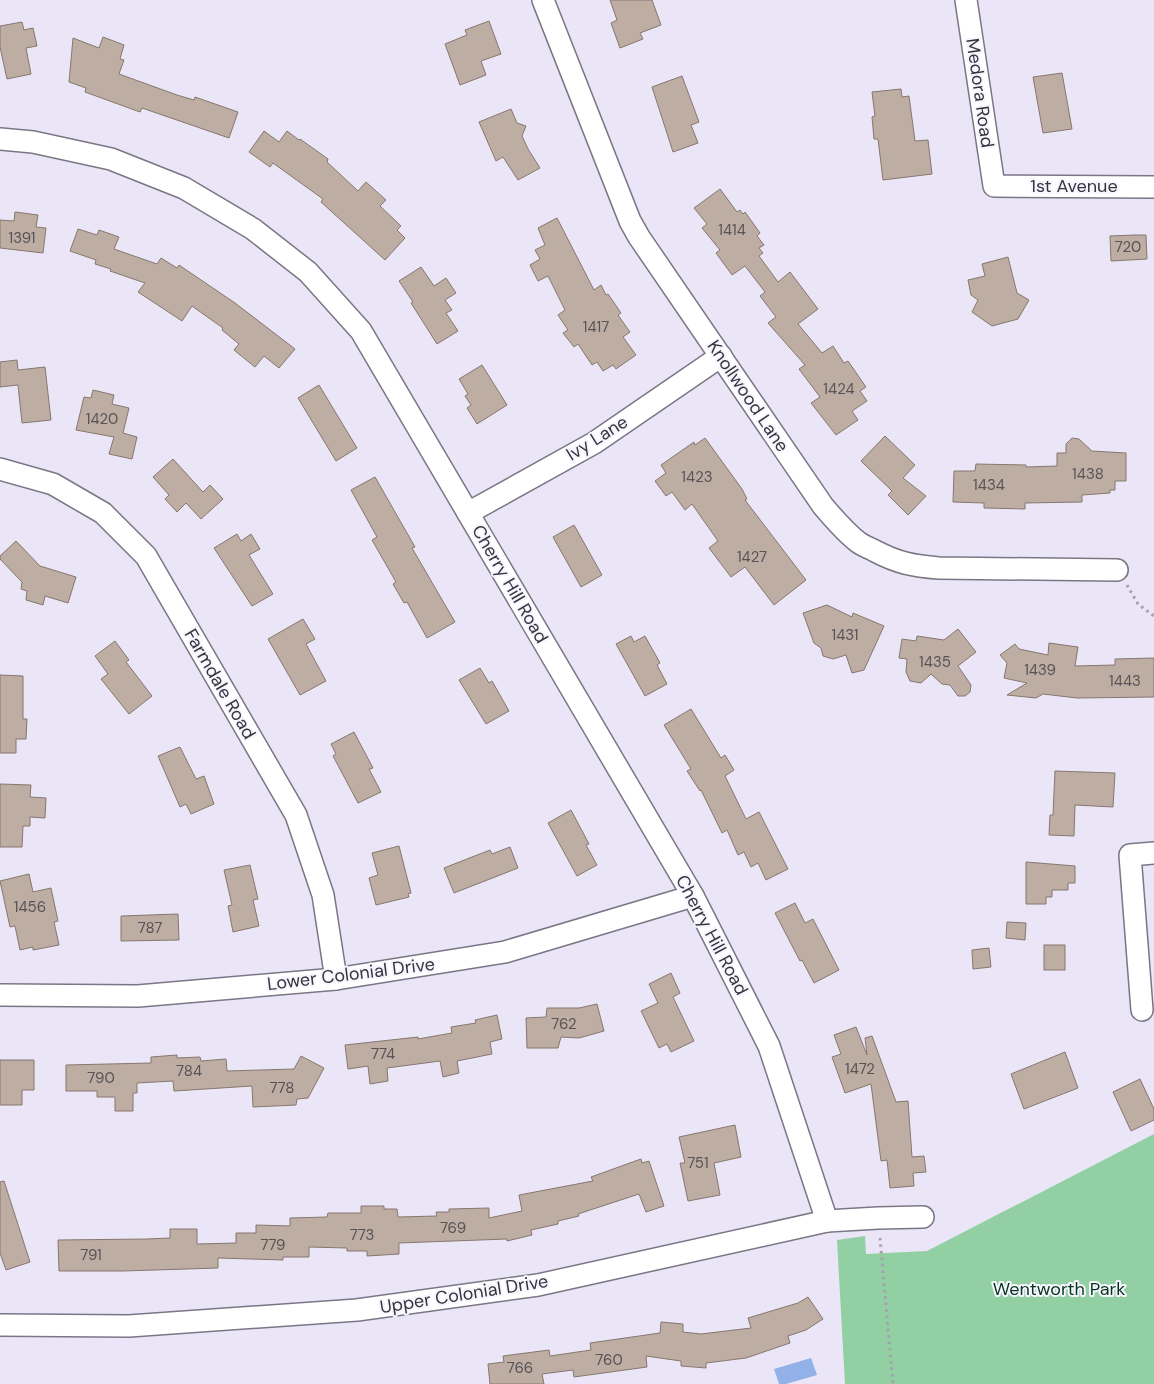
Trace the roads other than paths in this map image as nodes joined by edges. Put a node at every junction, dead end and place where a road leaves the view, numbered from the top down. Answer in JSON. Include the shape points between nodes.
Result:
{"nodes":[{"id":1,"x":543,"y":0,"type":"edge"},
{"id":2,"x":966,"y":0,"type":"edge"},
{"id":3,"x":0,"y":139,"type":"edge"},
{"id":4,"x":994,"y":186,"type":"joint"},
{"id":5,"x":1154,"y":187,"type":"edge"},
{"id":6,"x":721,"y":356,"type":"junction"},
{"id":7,"x":0,"y":469,"type":"edge"},
{"id":8,"x":468,"y":513,"type":"junction"},
{"id":9,"x":1118,"y":570,"type":"road end"},
{"id":10,"x":1154,"y":853,"type":"edge"},
{"id":11,"x":693,"y":896,"type":"junction"},
{"id":12,"x":336,"y":979,"type":"junction"},
{"id":13,"x":0,"y":995,"type":"edge"},
{"id":14,"x":1142,"y":1010,"type":"dead end"},
{"id":15,"x":923,"y":1217,"type":"dead end"},
{"id":16,"x":827,"y":1221,"type":"junction"},
{"id":17,"x":0,"y":1325,"type":"edge"}],
"edges":[{"from":1,"to":6,"type":"street","name":"Knollwood Lane","via":[[630,221]]},
{"from":2,"to":4,"type":"street","name":"Medora Road"},
{"from":3,"to":8,"type":"street","name":"Cherry Hill Road","via":[[33,142],[111,159],[184,188],[253,229],[308,272],[361,331]]},
{"from":4,"to":5,"type":"street","name":"1st Avenue"},
{"from":6,"to":8,"type":"street","name":"Ivy Lane","via":[[594,443]]},
{"from":6,"to":9,"type":"street","name":"Knollwood Lane","via":[[823,506],[859,543],[889,558],[921,567]]},
{"from":7,"to":12,"type":"street","name":"Farmdale Road","via":[[53,484],[103,513],[146,556],[296,815],[323,895]]},
{"from":8,"to":11,"type":"street","name":"Cherry Hill Road"},
{"from":10,"to":14,"type":"street","via":[[1130,855]]},
{"from":11,"to":12,"type":"street","name":"Lower Colonial Drive","via":[[505,952]]},
{"from":11,"to":16,"type":"street","name":"Cherry Hill Road","via":[[769,1046]]},
{"from":12,"to":13,"type":"street","name":"Lower Colonial Drive","via":[[138,996]]},
{"from":15,"to":16,"type":"street","name":"Upper Colonial Drive"},
{"from":16,"to":17,"type":"street","name":"Upper Colonial Drive","via":[[538,1284],[357,1310],[129,1326]]}]}
